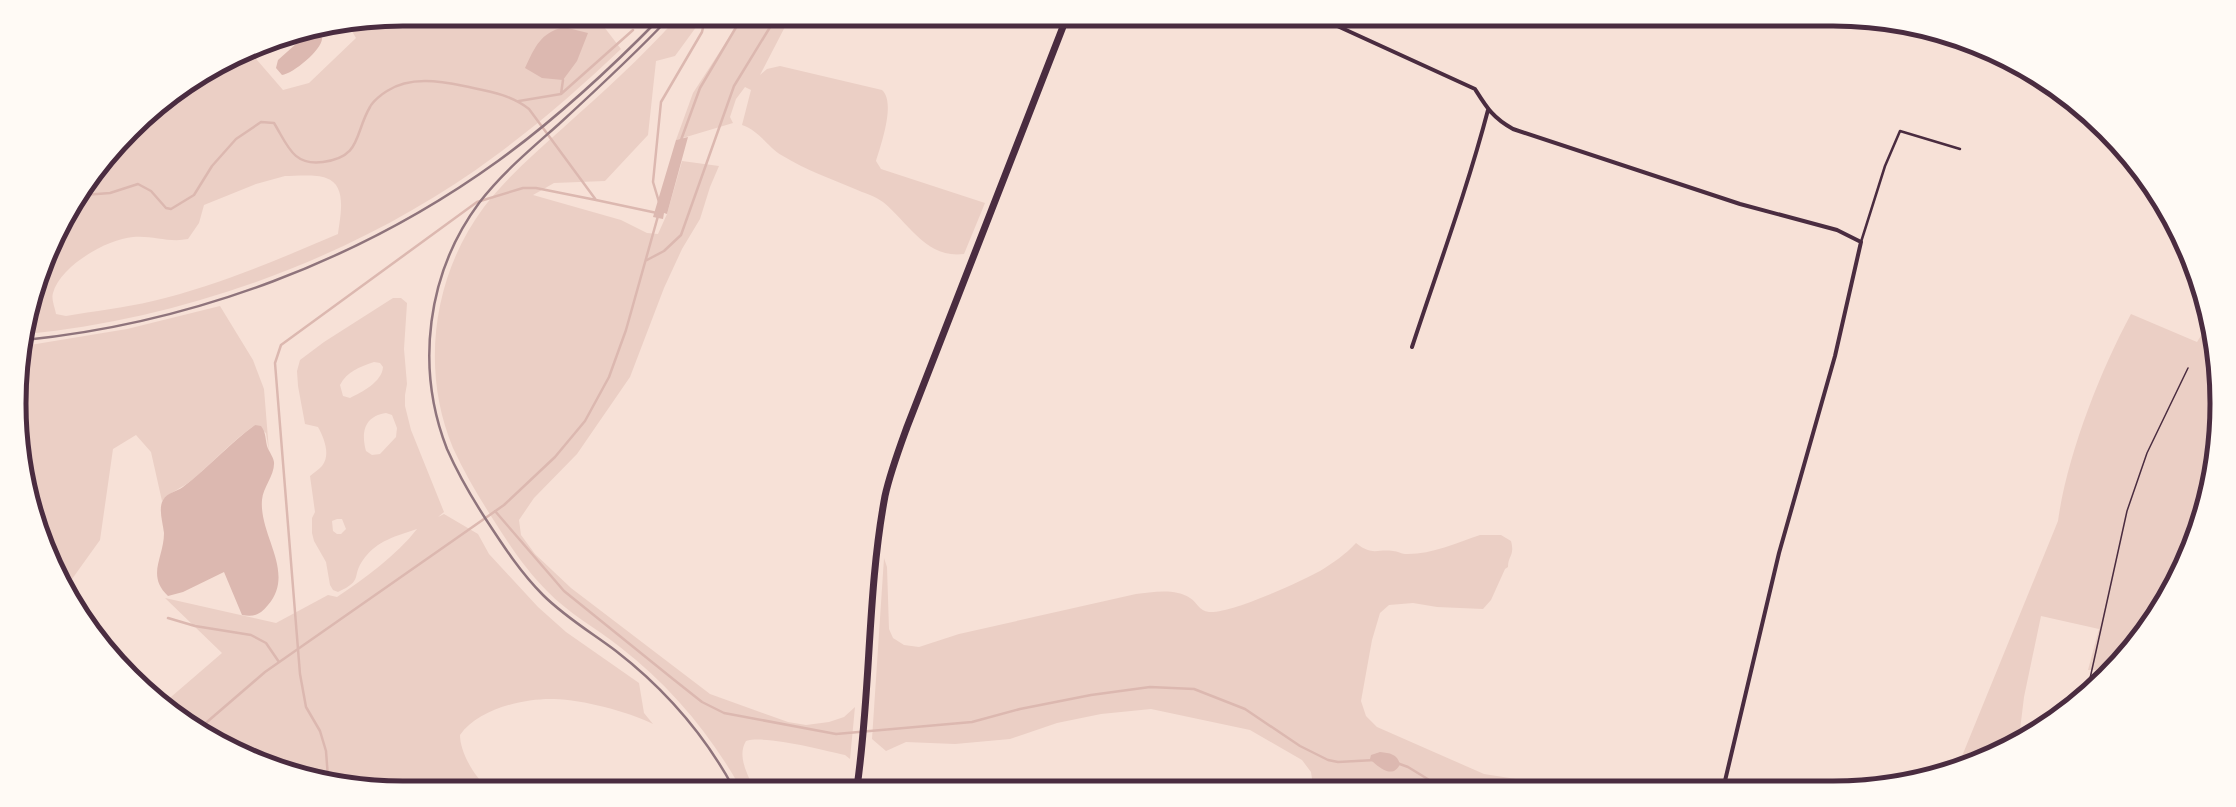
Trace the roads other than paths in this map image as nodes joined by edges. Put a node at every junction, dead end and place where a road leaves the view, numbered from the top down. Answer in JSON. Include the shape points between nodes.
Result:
{"nodes":[{"id":1,"x":1063,"y":26,"type":"edge"},
{"id":2,"x":1337,"y":26,"type":"edge"},
{"id":3,"x":1488,"y":110,"type":"junction"},
{"id":4,"x":1960,"y":149,"type":"dead end"},
{"id":5,"x":1861,"y":242,"type":"junction"},
{"id":6,"x":1412,"y":347,"type":"dead end"},
{"id":7,"x":858,"y":781,"type":"edge"},
{"id":8,"x":1725,"y":781,"type":"edge"}],
"edges":[{"from":1,"to":7,"type":"main road","via":[[889,480],[876,557],[865,725]]},
{"from":2,"to":3,"type":"street","via":[[1475,89]]},
{"from":3,"to":5,"type":"street","via":[[1498,121],[1513,129],[1740,204],[1837,230]]},
{"from":3,"to":6,"type":"street","via":[[1474,166],[1457,209]]},
{"from":4,"to":5,"type":"lane","via":[[1900,131],[1885,166]]},
{"from":5,"to":8,"type":"street","via":[[1835,356],[1779,553]]}]}
